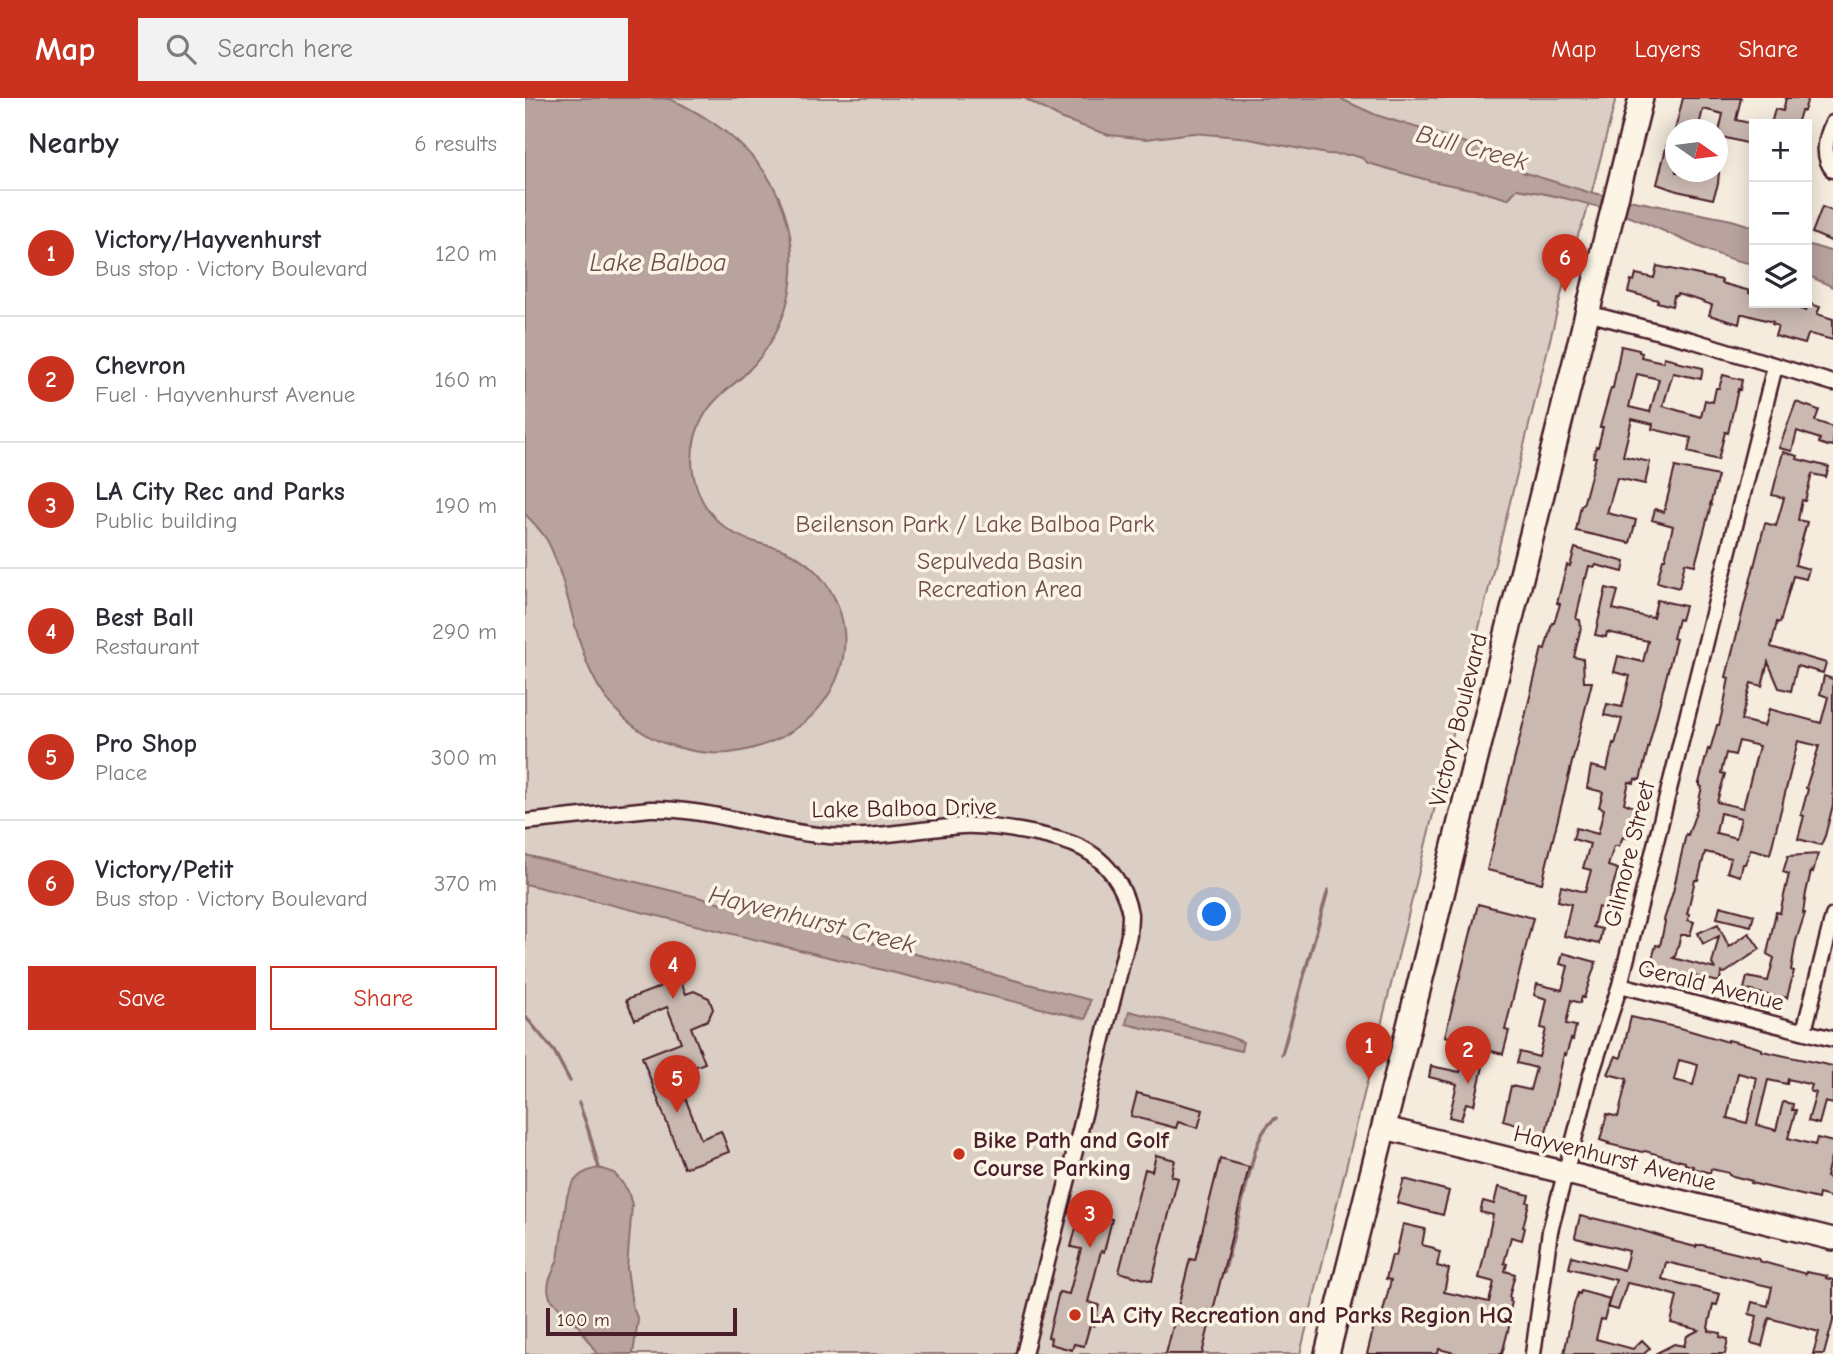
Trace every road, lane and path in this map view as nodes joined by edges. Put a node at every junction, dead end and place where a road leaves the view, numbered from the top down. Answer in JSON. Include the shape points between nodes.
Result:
{"nodes":[{"id":1,"x":1641,"y":98,"type":"edge"},
{"id":2,"x":1833,"y":122,"type":"edge"},
{"id":3,"x":1831,"y":169,"type":"edge"},
{"id":4,"x":1587,"y":313,"type":"junction"},
{"id":5,"x":1776,"y":366,"type":"junction"},
{"id":6,"x":1833,"y":383,"type":"edge"},
{"id":7,"x":525,"y":822,"type":"edge"},
{"id":8,"x":1833,"y":916,"type":"edge"},
{"id":9,"x":1619,"y":985,"type":"junction"},
{"id":10,"x":1804,"y":1031,"type":"junction"},
{"id":11,"x":1833,"y":1039,"type":"edge"},
{"id":12,"x":1385,"y":1128,"type":"junction"},
{"id":13,"x":1567,"y":1172,"type":"junction"},
{"id":14,"x":1833,"y":1239,"type":"edge"},
{"id":15,"x":1024,"y":1354,"type":"edge"},
{"id":16,"x":1327,"y":1354,"type":"edge"},
{"id":17,"x":1533,"y":1354,"type":"edge"}],
"edges":[{"from":1,"to":4,"type":"main road","name":"Victory Boulevard"},
{"from":2,"to":3,"type":"street","via":[[1826,143]]},
{"from":4,"to":5,"type":"street"},
{"from":4,"to":12,"type":"main road","name":"Victory Boulevard"},
{"from":5,"to":6,"type":"street"},
{"from":5,"to":9,"type":"street","name":"Gilmore Street"},
{"from":7,"to":15,"type":"street","name":"Lake Balboa Drive","via":[[667,809],[819,836],[991,827],[1059,839],[1101,860],[1125,894],[1129,935]]},
{"from":8,"to":10,"type":"street"},
{"from":9,"to":10,"type":"street","name":"Gerald Avenue"},
{"from":9,"to":13,"type":"street","name":"Gilmore Street"},
{"from":10,"to":11,"type":"street","name":"Gerald Avenue"},
{"from":12,"to":13,"type":"main road","name":"Hayvenhurst Avenue"},
{"from":12,"to":16,"type":"main road","name":"Victory Boulevard"},
{"from":13,"to":14,"type":"main road","name":"Hayvenhurst Avenue"},
{"from":13,"to":17,"type":"street","name":"Gilmore Street","via":[[1550,1231]]}]}
